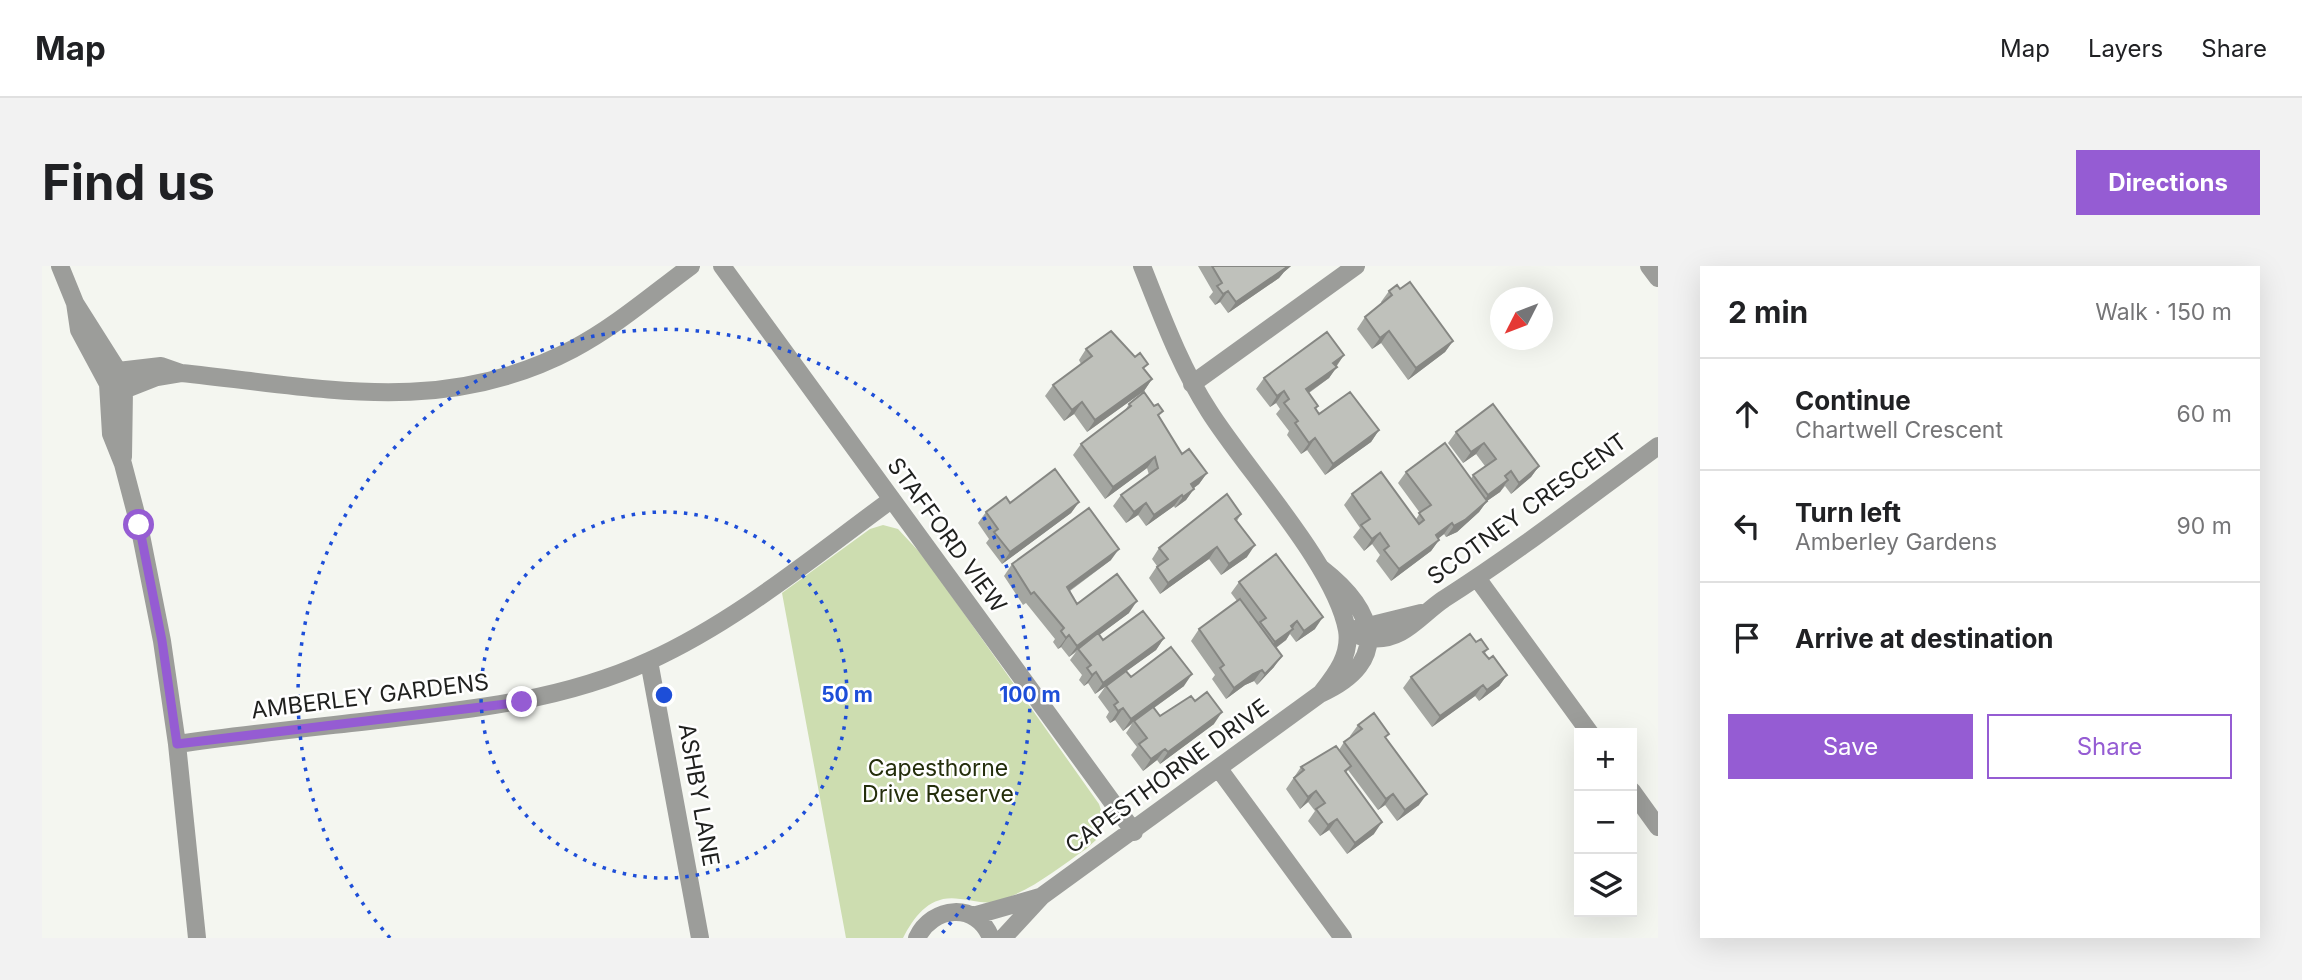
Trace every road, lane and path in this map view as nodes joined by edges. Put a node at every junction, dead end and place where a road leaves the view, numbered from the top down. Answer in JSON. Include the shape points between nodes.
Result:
{"nodes":[{"id":1,"x":60,"y":266,"type":"edge"},
{"id":2,"x":691,"y":266,"type":"edge"},
{"id":3,"x":722,"y":266,"type":"edge"},
{"id":4,"x":1142,"y":266,"type":"edge"},
{"id":5,"x":1356,"y":266,"type":"edge"},
{"id":6,"x":1650,"y":266,"type":"edge"},
{"id":7,"x":1658,"y":278,"type":"edge"},
{"id":8,"x":117,"y":381,"type":"junction"},
{"id":9,"x":1192,"y":384,"type":"junction"},
{"id":10,"x":1658,"y":446,"type":"edge"},
{"id":11,"x":891,"y":500,"type":"junction"},
{"id":12,"x":1321,"y":568,"type":"junction"},
{"id":13,"x":1477,"y":578,"type":"junction"},
{"id":14,"x":1348,"y":632,"type":"junction"},
{"id":15,"x":1369,"y":632,"type":"junction"},
{"id":16,"x":649,"y":661,"type":"junction"},
{"id":17,"x":1320,"y":694,"type":"junction"},
{"id":18,"x":1586,"y":728,"type":"edge"},
{"id":19,"x":177,"y":744,"type":"junction"},
{"id":20,"x":1219,"y":769,"type":"junction"},
{"id":21,"x":1637,"y":798,"type":"edge"},
{"id":22,"x":1658,"y":827,"type":"edge"},
{"id":23,"x":1134,"y":832,"type":"junction"},
{"id":24,"x":1042,"y":896,"type":"junction"},
{"id":25,"x":973,"y":916,"type":"junction"},
{"id":26,"x":197,"y":938,"type":"edge"},
{"id":27,"x":700,"y":938,"type":"edge"},
{"id":28,"x":917,"y":938,"type":"edge"},
{"id":29,"x":990,"y":938,"type":"edge"},
{"id":30,"x":1003,"y":938,"type":"edge"},
{"id":31,"x":1343,"y":938,"type":"edge"}],
"edges":[{"from":1,"to":8,"type":"street","via":[[75,303],[79,330]]},
{"from":2,"to":8,"type":"street","via":[[574,349],[483,385],[385,394],[181,373]]},
{"from":3,"to":11,"type":"street","name":"STAFFORD VIEW"},
{"from":4,"to":9,"type":"street"},
{"from":5,"to":9,"type":"street"},
{"from":6,"to":7,"type":"street"},
{"from":8,"to":19,"type":"street","via":[[123,464],[162,641]]},
{"from":9,"to":12,"type":"street"},
{"from":10,"to":13,"type":"street","name":"SCOTNEY CRESCENT"},
{"from":11,"to":16,"type":"street","name":"AMBERLEY GARDENS","via":[[773,586]]},
{"from":11,"to":23,"type":"street","name":"STAFFORD VIEW"},
{"from":12,"to":14,"type":"street"},
{"from":12,"to":15,"type":"street","via":[[1344,586]]},
{"from":13,"to":15,"type":"street","name":"SCOTNEY CRESCENT","via":[[1424,612]]},
{"from":13,"to":18,"type":"street"},
{"from":14,"to":15,"type":"street","name":"SCOTNEY CRESCENT"},
{"from":14,"to":17,"type":"street","name":"CAPESTHORNE DRIVE","via":[[1340,669]]},
{"from":15,"to":17,"type":"street","name":"CAPESTHORNE DRIVE","via":[[1369,650],[1357,673]]},
{"from":16,"to":19,"type":"street","name":"AMBERLEY GARDENS","via":[[583,687],[522,702]]},
{"from":16,"to":27,"type":"street","name":"ASHBY LANE"},
{"from":17,"to":20,"type":"street","name":"CAPESTHORNE DRIVE"},
{"from":19,"to":26,"type":"street"},
{"from":20,"to":23,"type":"street","name":"CAPESTHORNE DRIVE"},
{"from":20,"to":31,"type":"street"},
{"from":21,"to":22,"type":"street"},
{"from":23,"to":24,"type":"street","name":"CAPESTHORNE DRIVE"},
{"from":24,"to":25,"type":"street","name":"CAPESTHORNE DRIVE"},
{"from":24,"to":30,"type":"street","name":"CAPESTHORNE DRIVE"},
{"from":25,"to":28,"type":"street","name":"CAPESTHORNE DRIVE","via":[[939,914]]},
{"from":25,"to":29,"type":"street"}]}
